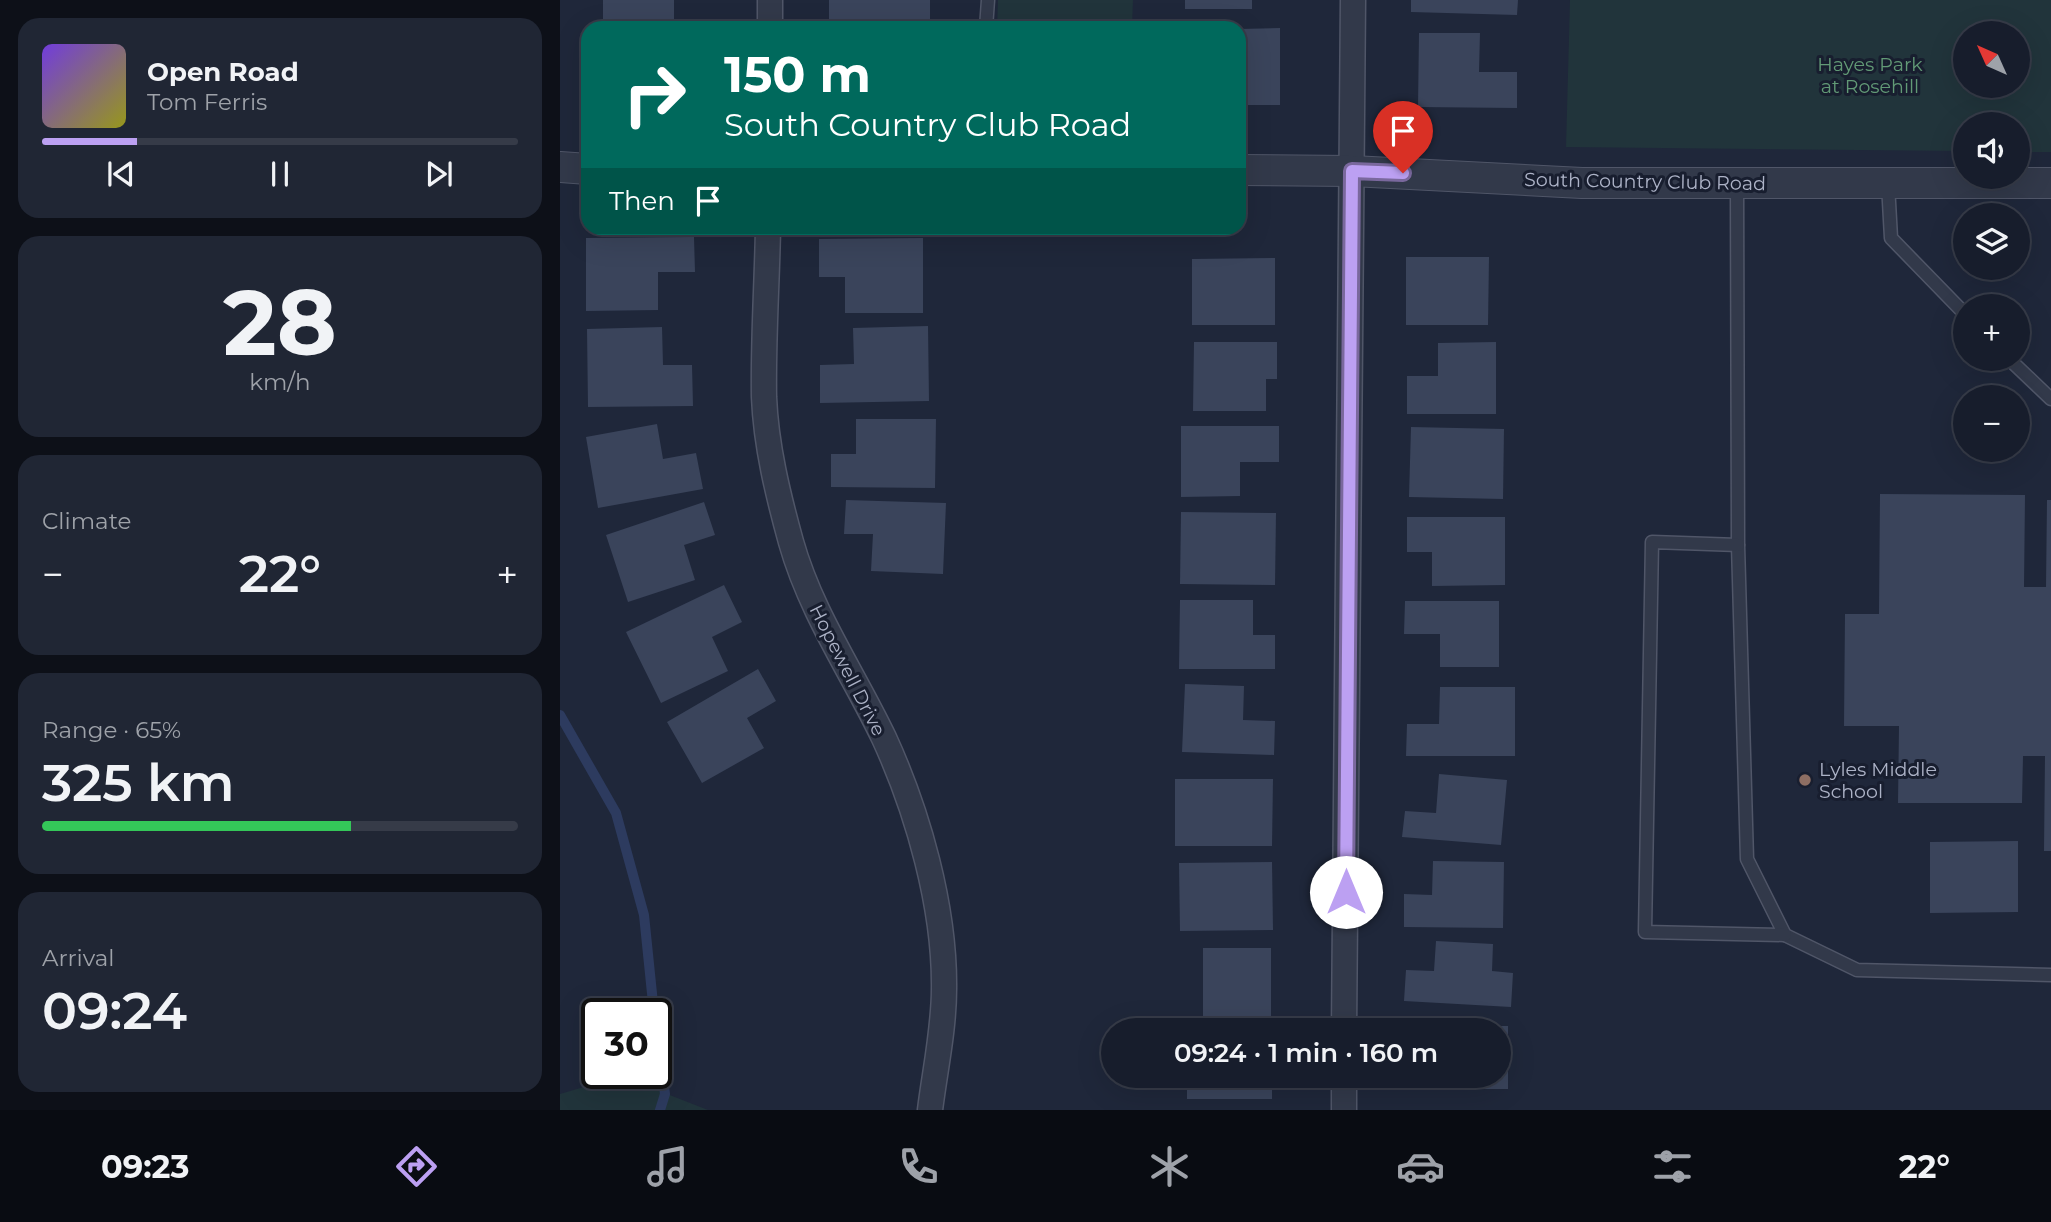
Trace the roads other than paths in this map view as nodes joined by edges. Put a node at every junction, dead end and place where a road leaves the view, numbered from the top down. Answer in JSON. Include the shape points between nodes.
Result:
{"nodes":[{"id":1,"x":770,"y":0,"type":"edge"},
{"id":2,"x":988,"y":0,"type":"edge"},
{"id":3,"x":1353,"y":0,"type":"edge"},
{"id":4,"x":770,"y":21,"type":"edge"},
{"id":5,"x":986,"y":21,"type":"edge"},
{"id":6,"x":560,"y":167,"type":"edge"},
{"id":7,"x":581,"y":168,"type":"edge"},
{"id":8,"x":1246,"y":170,"type":"edge"},
{"id":9,"x":1352,"y":171,"type":"junction"},
{"id":10,"x":1737,"y":183,"type":"junction"},
{"id":11,"x":1888,"y":183,"type":"junction"},
{"id":12,"x":2051,"y":183,"type":"edge"},
{"id":13,"x":768,"y":235,"type":"edge"},
{"id":14,"x":1953,"y":302,"type":"edge"},
{"id":15,"x":2022,"y":371,"type":"edge"},
{"id":16,"x":2051,"y":399,"type":"edge"},
{"id":17,"x":1738,"y":545,"type":"junction"},
{"id":18,"x":1785,"y":935,"type":"junction"},
{"id":19,"x":2051,"y":975,"type":"edge"},
{"id":20,"x":1345,"y":1018,"type":"edge"},
{"id":21,"x":1344,"y":1088,"type":"edge"},
{"id":22,"x":930,"y":1110,"type":"edge"},
{"id":23,"x":1344,"y":1110,"type":"edge"}],
"edges":[{"from":1,"to":4,"type":"street"},
{"from":2,"to":5,"type":"lane"},
{"from":3,"to":9,"type":"street"},
{"from":6,"to":7,"type":"street"},
{"from":8,"to":9,"type":"street","name":"South Country Club Road"},
{"from":9,"to":10,"type":"street","name":"South Country Club Road","via":[[1581,183]]},
{"from":9,"to":20,"type":"street"},
{"from":10,"to":11,"type":"street","name":"South Country Club Road"},
{"from":10,"to":17,"type":"lane"},
{"from":11,"to":12,"type":"street","name":"South Country Club Road"},
{"from":11,"to":14,"type":"lane","via":[[1891,238]]},
{"from":13,"to":22,"type":"street","name":"Hopewell Drive","via":[[764,398],[772,467],[811,600],[884,739],[917,825],[928,869],[944,989]]},
{"from":15,"to":16,"type":"lane"},
{"from":17,"to":18,"type":"lane","via":[[1747,859]]},
{"from":17,"to":18,"type":"lane","via":[[1653,542],[1645,932]]},
{"from":18,"to":19,"type":"lane","via":[[1857,970]]},
{"from":21,"to":23,"type":"street"}]}
